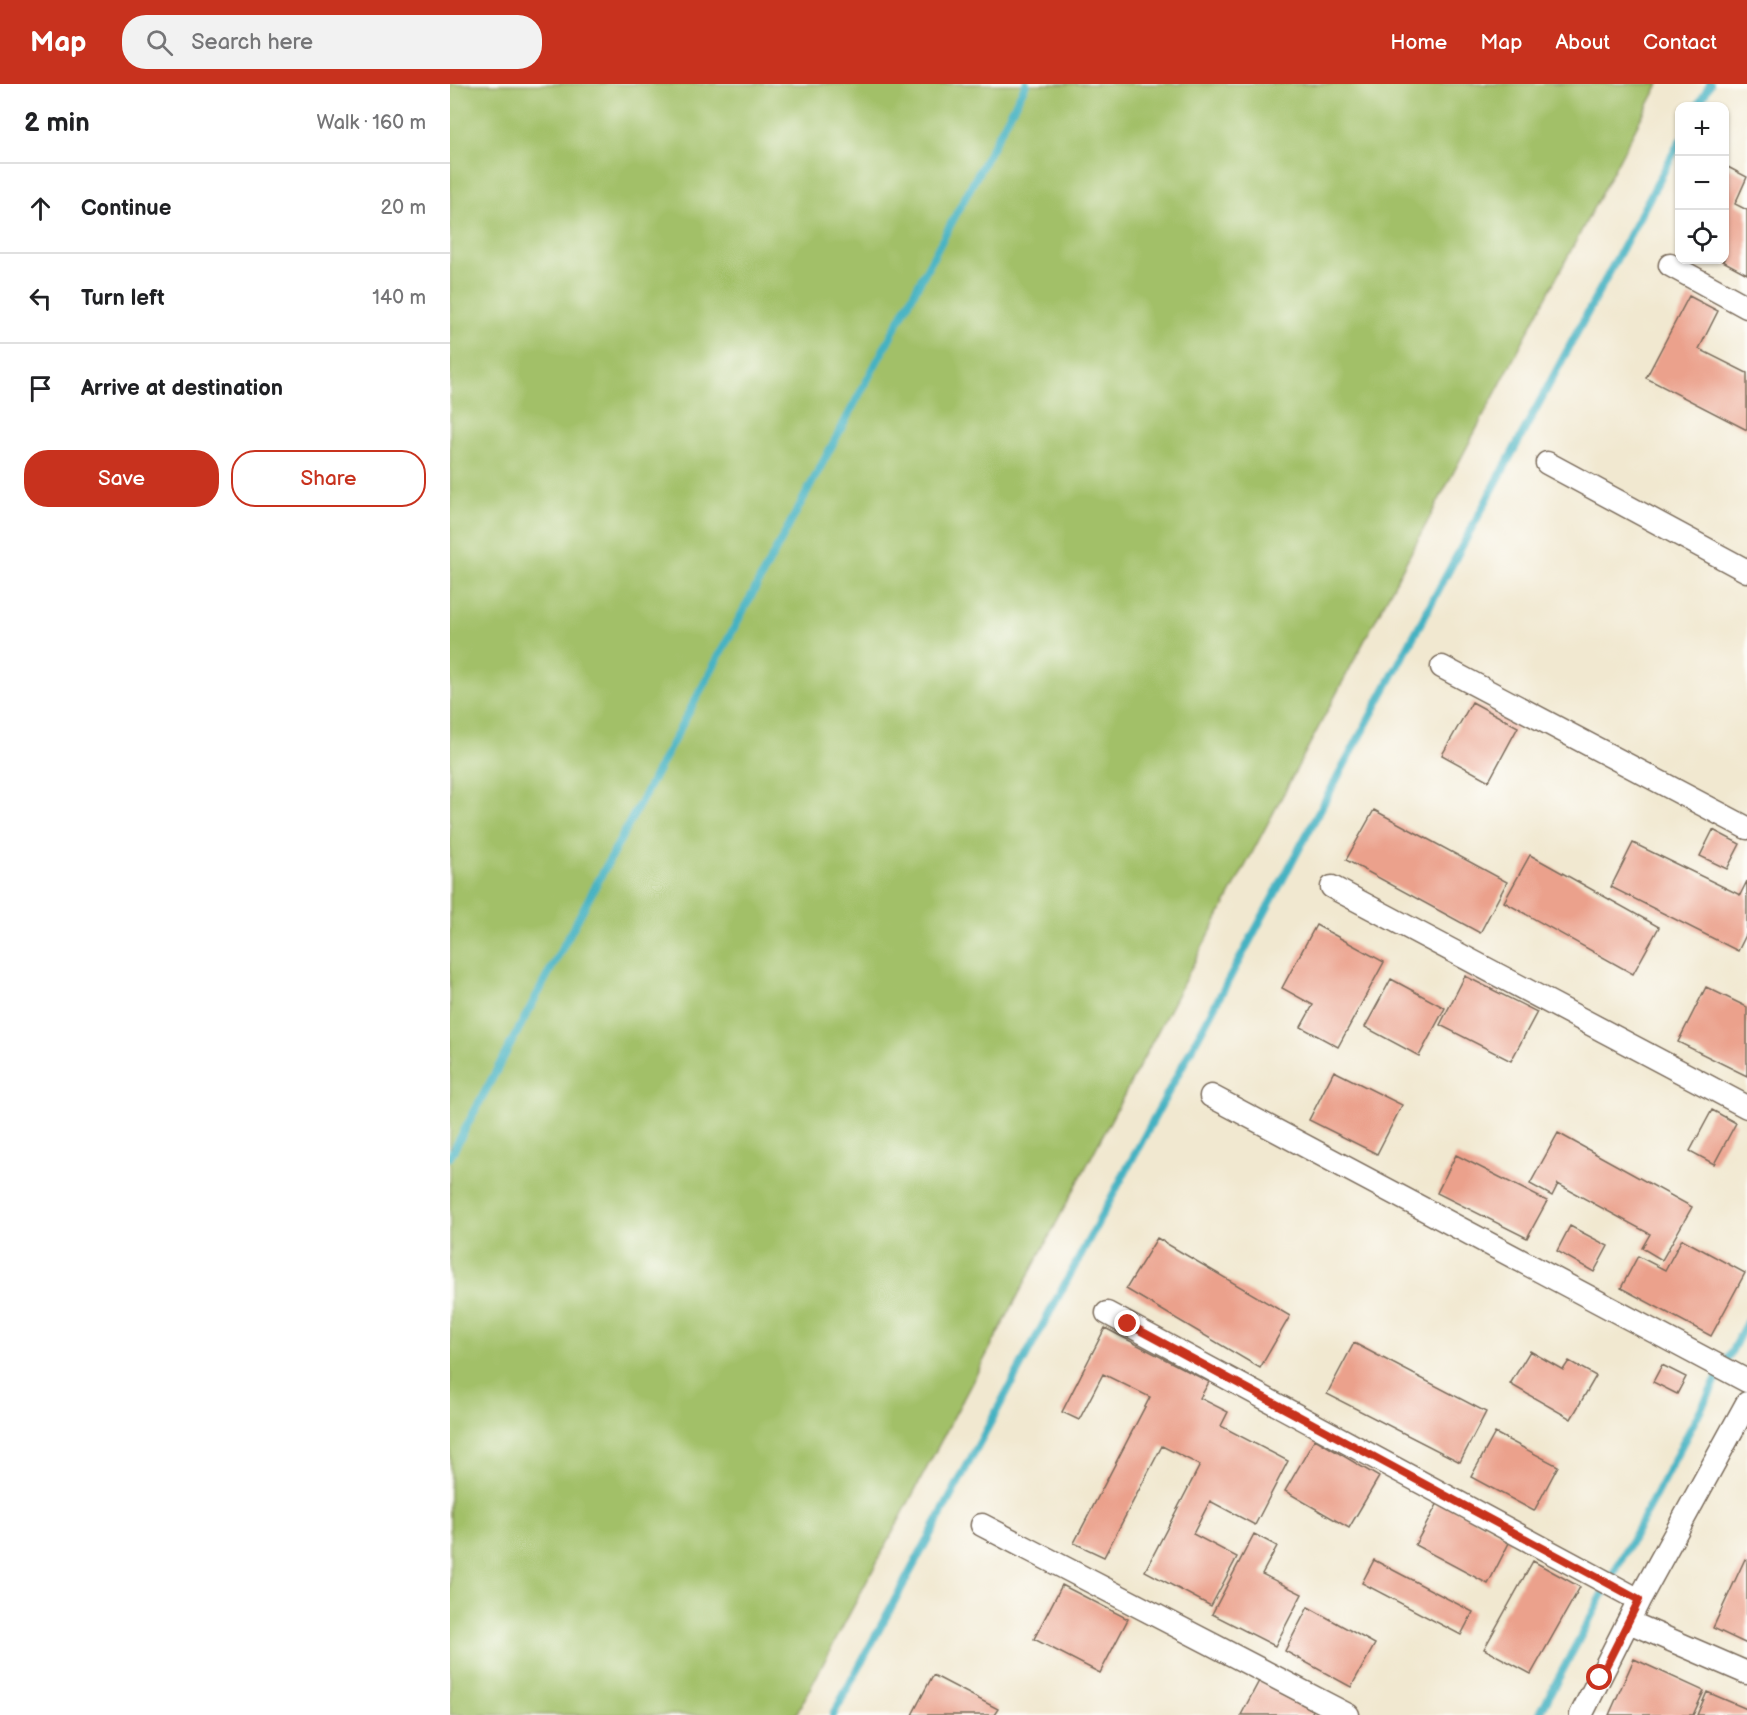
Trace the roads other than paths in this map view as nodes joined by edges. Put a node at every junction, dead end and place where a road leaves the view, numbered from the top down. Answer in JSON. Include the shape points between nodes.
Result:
{"nodes":[{"id":1,"x":1670,"y":265,"type":"dead end"},
{"id":2,"x":1747,"y":307,"type":"edge"},
{"id":3,"x":1547,"y":463,"type":"dead end"},
{"id":4,"x":1747,"y":571,"type":"edge"},
{"id":5,"x":1442,"y":667,"type":"dead end"},
{"id":6,"x":1747,"y":828,"type":"edge"},
{"id":7,"x":1332,"y":887,"type":"dead end"},
{"id":8,"x":1211,"y":1096,"type":"dead end"},
{"id":9,"x":1747,"y":1107,"type":"edge"},
{"id":10,"x":1107,"y":1313,"type":"dead end"},
{"id":11,"x":1747,"y":1381,"type":"edge"},
{"id":12,"x":1747,"y":1403,"type":"edge"},
{"id":13,"x":982,"y":1525,"type":"dead end"},
{"id":14,"x":1639,"y":1600,"type":"junction"},
{"id":15,"x":1629,"y":1622,"type":"junction"},
{"id":16,"x":1747,"y":1673,"type":"edge"},
{"id":17,"x":1348,"y":1715,"type":"edge"},
{"id":18,"x":1581,"y":1715,"type":"edge"}],
"edges":[{"from":1,"to":2,"type":"street"},
{"from":3,"to":4,"type":"street"},
{"from":5,"to":6,"type":"street"},
{"from":7,"to":9,"type":"street"},
{"from":8,"to":11,"type":"street"},
{"from":10,"to":14,"type":"street"},
{"from":12,"to":14,"type":"street"},
{"from":13,"to":17,"type":"street"},
{"from":14,"to":15,"type":"street"},
{"from":15,"to":16,"type":"street"},
{"from":15,"to":18,"type":"street"}]}
